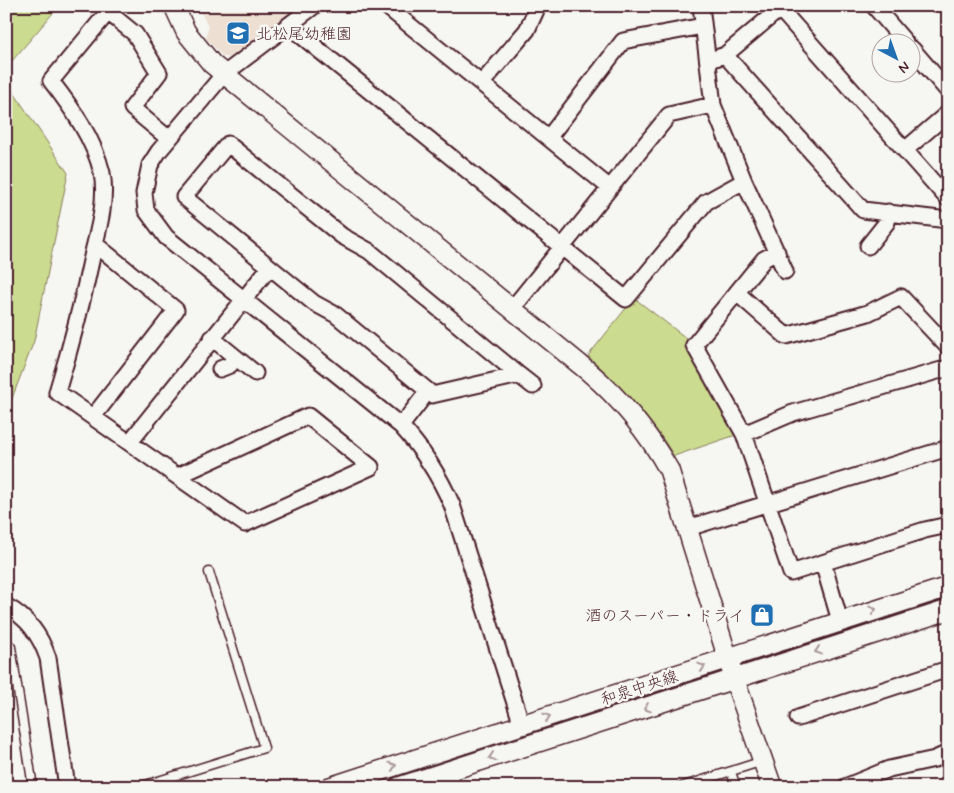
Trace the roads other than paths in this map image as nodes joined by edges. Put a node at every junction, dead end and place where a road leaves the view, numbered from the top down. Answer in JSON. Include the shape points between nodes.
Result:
{"nodes":[{"id":1,"x":174,"y":6,"type":"edge"},
{"id":2,"x":314,"y":6,"type":"edge"},
{"id":3,"x":386,"y":6,"type":"edge"},
{"id":4,"x":538,"y":6,"type":"edge"},
{"id":5,"x":701,"y":6,"type":"edge"},
{"id":6,"x":874,"y":6,"type":"edge"},
{"id":7,"x":782,"y":8,"type":"edge"},
{"id":8,"x":291,"y":24,"type":"junction"},
{"id":9,"x":703,"y":26,"type":"junction"},
{"id":10,"x":896,"y":32,"type":"edge"},
{"id":11,"x":725,"y":55,"type":"junction"},
{"id":12,"x":708,"y":61,"type":"junction"},
{"id":13,"x":922,"y":61,"type":"edge"},
{"id":14,"x":223,"y":75,"type":"junction"},
{"id":15,"x":482,"y":84,"type":"junction"},
{"id":16,"x":948,"y":91,"type":"edge"},
{"id":17,"x":713,"y":105,"type":"junction"},
{"id":18,"x":948,"y":113,"type":"edge"},
{"id":19,"x":549,"y":137,"type":"junction"},
{"id":20,"x":169,"y":139,"type":"junction"},
{"id":21,"x":905,"y":150,"type":"junction"},
{"id":22,"x":744,"y":181,"type":"junction"},
{"id":23,"x":610,"y":188,"type":"junction"},
{"id":24,"x":948,"y":199,"type":"edge"},
{"id":25,"x":888,"y":212,"type":"junction"},
{"id":26,"x":948,"y":220,"type":"edge"},
{"id":27,"x":95,"y":244,"type":"junction"},
{"id":28,"x":868,"y":246,"type":"dead end"},
{"id":29,"x":562,"y":248,"type":"junction"},
{"id":30,"x":777,"y":252,"type":"junction"},
{"id":31,"x":269,"y":268,"type":"junction"},
{"id":32,"x":785,"y":271,"type":"dead end"},
{"id":33,"x":737,"y":293,"type":"junction"},
{"id":34,"x":244,"y":299,"type":"junction"},
{"id":35,"x":512,"y":309,"type":"junction"},
{"id":36,"x":212,"y":338,"type":"junction"},
{"id":37,"x":948,"y":346,"type":"edge"},
{"id":38,"x":235,"y":359,"type":"junction"},
{"id":39,"x":948,"y":368,"type":"edge"},
{"id":40,"x":220,"y":369,"type":"dead end"},
{"id":41,"x":255,"y":374,"type":"dead end"},
{"id":42,"x":519,"y":375,"type":"junction"},
{"id":43,"x":533,"y":386,"type":"dead end"},
{"id":44,"x":428,"y":391,"type":"junction"},
{"id":45,"x":93,"y":417,"type":"junction"},
{"id":46,"x":401,"y":426,"type":"junction"},
{"id":47,"x":744,"y":434,"type":"junction"},
{"id":48,"x":130,"y":442,"type":"junction"},
{"id":49,"x":948,"y":448,"type":"edge"},
{"id":50,"x":178,"y":476,"type":"junction"},
{"id":51,"x":768,"y":504,"type":"junction"},
{"id":52,"x":948,"y":525,"type":"edge"},
{"id":53,"x":688,"y":528,"type":"junction"},
{"id":54,"x":822,"y":562,"type":"junction"},
{"id":55,"x":209,"y":572,"type":"dead end"},
{"id":56,"x":948,"y":587,"type":"edge"},
{"id":57,"x":6,"y":606,"type":"edge"},
{"id":58,"x":948,"y":610,"type":"edge"},
{"id":59,"x":840,"y":621,"type":"junction"},
{"id":60,"x":6,"y":640,"type":"edge"},
{"id":61,"x":729,"y":659,"type":"junction"},
{"id":62,"x":948,"y":673,"type":"edge"},
{"id":63,"x":734,"y":678,"type":"junction"},
{"id":64,"x":798,"y":718,"type":"dead end"},
{"id":65,"x":522,"y":725,"type":"junction"},
{"id":66,"x":948,"y":753,"type":"edge"},
{"id":67,"x":763,"y":762,"type":"junction"},
{"id":68,"x":732,"y":772,"type":"junction"},
{"id":69,"x":450,"y":779,"type":"edge"},
{"id":70,"x":33,"y":787,"type":"edge"},
{"id":71,"x":67,"y":787,"type":"edge"},
{"id":72,"x":139,"y":787,"type":"edge"},
{"id":73,"x":330,"y":787,"type":"edge"},
{"id":74,"x":399,"y":787,"type":"edge"},
{"id":75,"x":681,"y":787,"type":"edge"},
{"id":76,"x":736,"y":787,"type":"edge"},
{"id":77,"x":772,"y":787,"type":"edge"},
{"id":78,"x":845,"y":787,"type":"edge"}],
"edges":[{"from":1,"to":14,"type":"street","via":[[186,32],[204,58]]},
{"from":2,"to":8,"type":"street"},
{"from":3,"to":15,"type":"street"},
{"from":4,"to":15,"type":"street","via":[[527,30]]},
{"from":5,"to":9,"type":"street"},
{"from":6,"to":10,"type":"street"},
{"from":7,"to":11,"type":"street"},
{"from":7,"to":21,"type":"street"},
{"from":8,"to":14,"type":"street"},
{"from":8,"to":29,"type":"street"},
{"from":9,"to":12,"type":"street"},
{"from":9,"to":19,"type":"street","via":[[623,41]]},
{"from":11,"to":12,"type":"street"},
{"from":11,"to":25,"type":"street","via":[[863,210]]},
{"from":12,"to":17,"type":"street"},
{"from":13,"to":16,"type":"street"},
{"from":14,"to":20,"type":"street"},
{"from":14,"to":35,"type":"street"},
{"from":15,"to":19,"type":"street"},
{"from":17,"to":22,"type":"street"},
{"from":17,"to":23,"type":"street","via":[[669,115]]},
{"from":18,"to":21,"type":"street"},
{"from":19,"to":23,"type":"street"},
{"from":20,"to":27,"type":"street","via":[[132,108],[159,74],[135,34],[108,12],[51,81],[94,148],[102,175],[103,200]]},
{"from":20,"to":34,"type":"street","via":[[150,165],[144,193],[146,210],[166,237]]},
{"from":21,"to":24,"type":"street"},
{"from":22,"to":29,"type":"street","via":[[706,202],[626,299]]},
{"from":22,"to":30,"type":"street"},
{"from":23,"to":29,"type":"street"},
{"from":25,"to":26,"type":"street"},
{"from":25,"to":28,"type":"street","via":[[887,222]]},
{"from":27,"to":45,"type":"street","via":[[81,311],[56,392]]},
{"from":27,"to":45,"type":"street","via":[[176,310]]},
{"from":29,"to":35,"type":"street"},
{"from":30,"to":32,"type":"street"},
{"from":30,"to":33,"type":"street","via":[[764,259]]},
{"from":31,"to":34,"type":"street"},
{"from":31,"to":42,"type":"street","via":[[184,197],[228,144],[342,236],[369,251]]},
{"from":31,"to":44,"type":"street","via":[[336,316]]},
{"from":33,"to":37,"type":"street","via":[[786,336],[868,314],[901,297]]},
{"from":33,"to":47,"type":"street","via":[[694,345]]},
{"from":34,"to":36,"type":"street"},
{"from":34,"to":46,"type":"street"},
{"from":35,"to":53,"type":"street","via":[[612,392],[632,413],[669,470]]},
{"from":36,"to":38,"type":"street"},
{"from":36,"to":48,"type":"street"},
{"from":38,"to":40,"type":"street"},
{"from":38,"to":41,"type":"street"},
{"from":39,"to":47,"type":"street","via":[[793,413]]},
{"from":42,"to":43,"type":"street"},
{"from":42,"to":44,"type":"street","via":[[432,395]]},
{"from":44,"to":46,"type":"street"},
{"from":45,"to":48,"type":"street"},
{"from":46,"to":65,"type":"street","via":[[429,460],[452,505]]},
{"from":47,"to":51,"type":"street"},
{"from":48,"to":50,"type":"street"},
{"from":49,"to":51,"type":"street"},
{"from":50,"to":50,"type":"street","via":[[246,524],[370,467],[308,416]]},
{"from":51,"to":53,"type":"street"},
{"from":51,"to":54,"type":"street","via":[[791,573]]},
{"from":52,"to":54,"type":"street"},
{"from":53,"to":61,"type":"street"},
{"from":54,"to":59,"type":"street"},
{"from":55,"to":72,"type":"lane","via":[[264,748]]},
{"from":59,"to":56,"type":"street","name":"和泉中央線","one_way":true},
{"from":57,"to":71,"type":"street","via":[[19,614],[42,640],[48,658]]},
{"from":58,"to":63,"type":"street","name":"和泉中央線","one_way":true},
{"from":59,"to":61,"type":"street","name":"和泉中央線"},
{"from":60,"to":70,"type":"lane","via":[[11,647]]},
{"from":61,"to":63,"type":"street"},
{"from":65,"to":61,"type":"street","name":"和泉中央線","one_way":true},
{"from":62,"to":64,"type":"street","via":[[942,671]]},
{"from":63,"to":67,"type":"street"},
{"from":63,"to":69,"type":"street","name":"和泉中央線","one_way":true},
{"from":73,"to":65,"type":"street","name":"和泉中央線","one_way":true},
{"from":66,"to":78,"type":"street","via":[[889,769]]},
{"from":67,"to":68,"type":"lane"},
{"from":67,"to":77,"type":"street"},
{"from":68,"to":75,"type":"lane"},
{"from":68,"to":76,"type":"lane"},
{"from":69,"to":74,"type":"street","name":"和泉中央線"}]}
